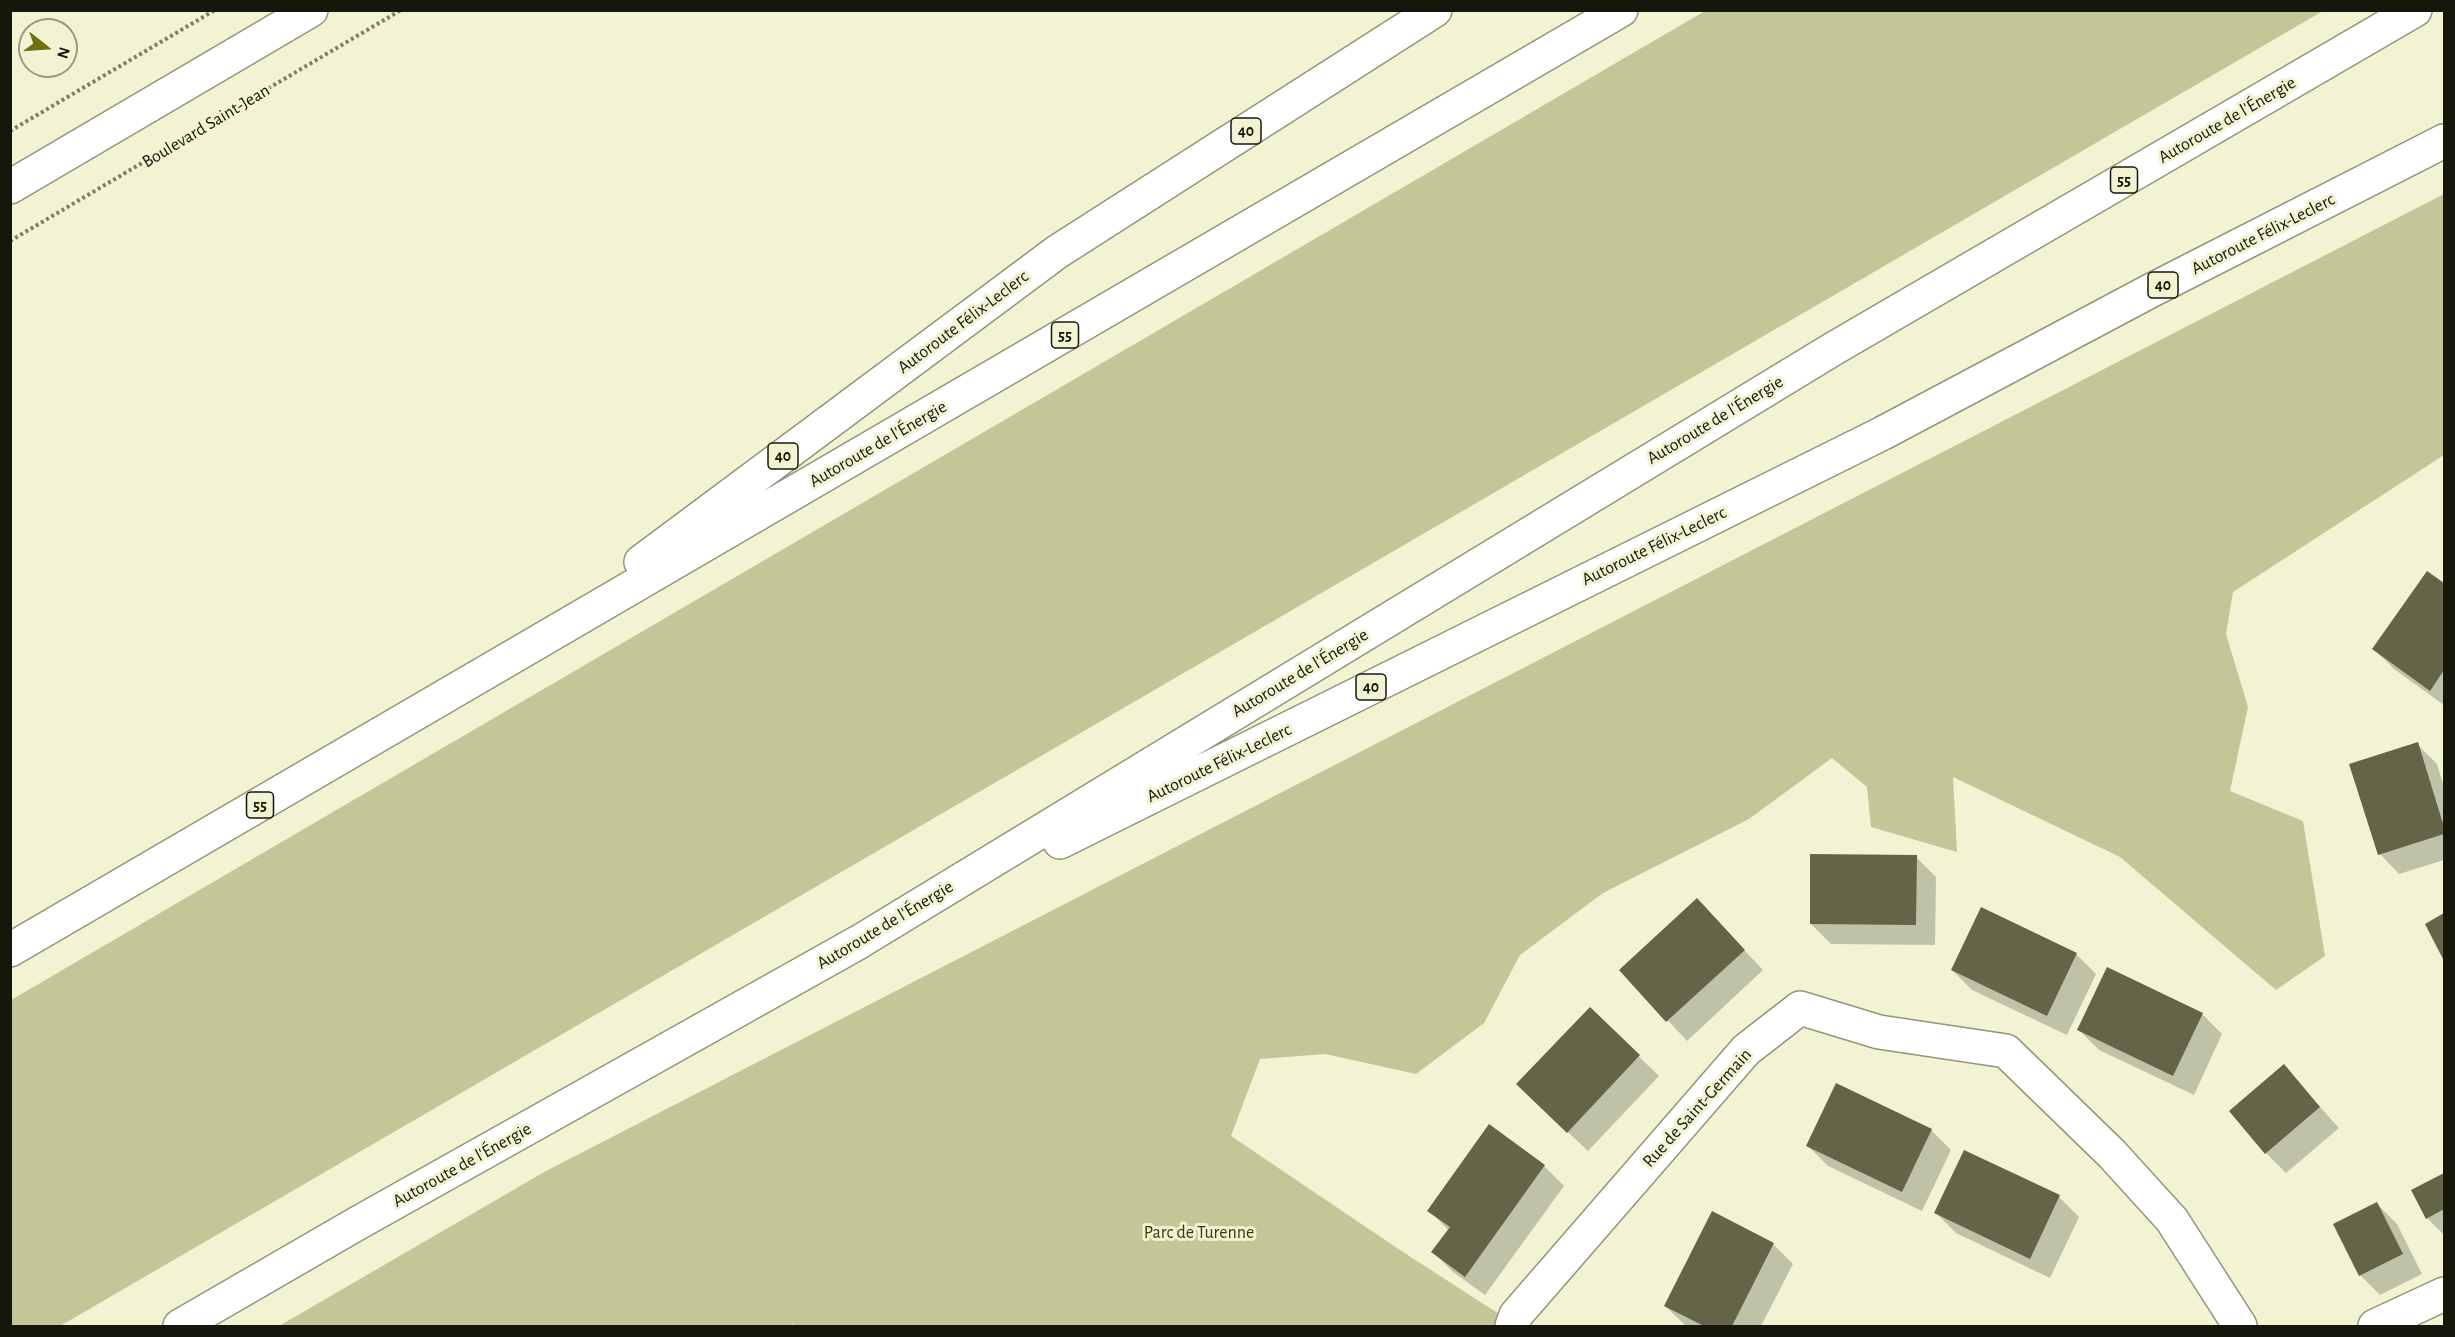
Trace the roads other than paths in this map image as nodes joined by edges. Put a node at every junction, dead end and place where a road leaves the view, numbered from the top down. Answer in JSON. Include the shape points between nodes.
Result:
{"nodes":[{"id":1,"x":311,"y":10,"type":"edge"},
{"id":2,"x":1435,"y":10,"type":"edge"},
{"id":3,"x":1622,"y":10,"type":"edge"},
{"id":4,"x":2415,"y":10,"type":"edge"},
{"id":5,"x":2445,"y":141,"type":"edge"},
{"id":6,"x":10,"y":187,"type":"edge"},
{"id":7,"x":509,"y":659,"type":"junction"},
{"id":8,"x":859,"y":942,"type":"junction"},
{"id":9,"x":10,"y":950,"type":"edge"},
{"id":10,"x":2445,"y":1294,"type":"edge"},
{"id":11,"x":180,"y":1326,"type":"edge"},
{"id":12,"x":1512,"y":1326,"type":"edge"},
{"id":13,"x":2240,"y":1326,"type":"edge"},
{"id":14,"x":2375,"y":1326,"type":"edge"}],
"edges":[{"from":1,"to":6,"type":"main road"},
{"from":2,"to":7,"type":"main road","name":"Autoroute Félix-Leclerc","number":"40","via":[[1057,252]]},
{"from":3,"to":7,"type":"main road","name":"Autoroute de l'Énergie","number":"55"},
{"from":4,"to":8,"type":"main road","name":"Autoroute de l'Énergie","number":"55","via":[[1833,349]]},
{"from":5,"to":8,"type":"main road","name":"Autoroute Félix-Leclerc","number":"40","via":[[1883,433]]},
{"from":7,"to":9,"type":"main road","name":"Autoroute de l'Énergie","number":"55"},
{"from":8,"to":11,"type":"main road","name":"Autoroute de l'Énergie","number":"55"},
{"from":10,"to":14,"type":"main road"},
{"from":12,"to":13,"type":"main road","name":"Rue de Saint-Germain","via":[[1516,1316],[1746,1050],[1800,1008],[1879,1032],[2007,1051],[2172,1220]]}]}
